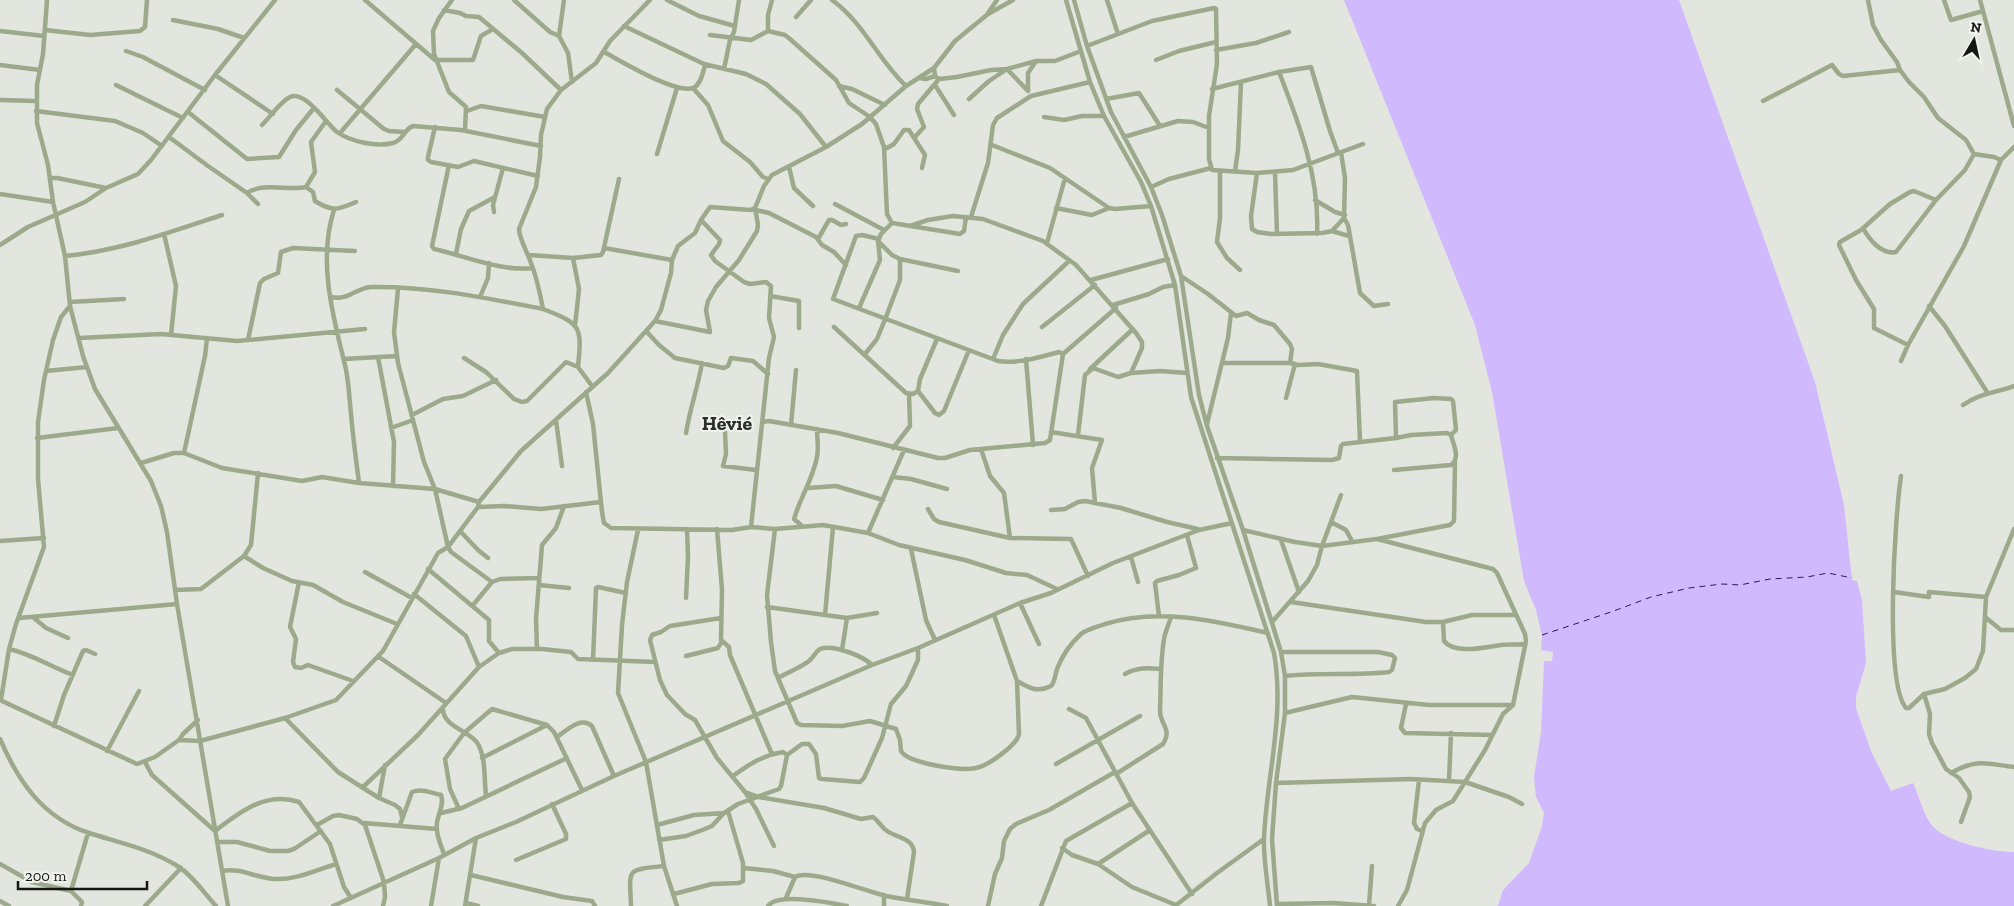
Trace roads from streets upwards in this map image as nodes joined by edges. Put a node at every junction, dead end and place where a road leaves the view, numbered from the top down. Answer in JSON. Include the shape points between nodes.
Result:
{"nodes":[{"id":1,"x":47,"y":0,"type":"edge"},
{"id":2,"x":147,"y":0,"type":"edge"},
{"id":3,"x":275,"y":0,"type":"edge"},
{"id":4,"x":365,"y":0,"type":"edge"},
{"id":5,"x":452,"y":0,"type":"edge"},
{"id":6,"x":514,"y":0,"type":"edge"},
{"id":7,"x":564,"y":0,"type":"edge"},
{"id":8,"x":650,"y":0,"type":"edge"},
{"id":9,"x":667,"y":0,"type":"edge"},
{"id":10,"x":739,"y":0,"type":"edge"},
{"id":11,"x":772,"y":0,"type":"edge"},
{"id":12,"x":811,"y":0,"type":"edge"},
{"id":13,"x":832,"y":0,"type":"edge"},
{"id":14,"x":997,"y":0,"type":"edge"},
{"id":15,"x":1013,"y":0,"type":"edge"},
{"id":16,"x":1066,"y":0,"type":"edge"},
{"id":17,"x":1074,"y":0,"type":"edge"},
{"id":18,"x":1108,"y":0,"type":"edge"},
{"id":19,"x":1868,"y":0,"type":"edge"},
{"id":20,"x":1944,"y":0,"type":"edge"},
{"id":21,"x":1980,"y":0,"type":"edge"},
{"id":22,"x":444,"y":10,"type":"junction"},
{"id":23,"x":1983,"y":11,"type":"junction"},
{"id":24,"x":988,"y":14,"type":"junction"},
{"id":25,"x":796,"y":17,"type":"dead end"},
{"id":26,"x":172,"y":20,"type":"dead end"},
{"id":27,"x":624,"y":26,"type":"junction"},
{"id":28,"x":735,"y":26,"type":"junction"},
{"id":29,"x":493,"y":29,"type":"junction"},
{"id":30,"x":45,"y":30,"type":"junction"},
{"id":31,"x":0,"y":31,"type":"edge"},
{"id":32,"x":768,"y":31,"type":"junction"},
{"id":33,"x":1289,"y":32,"type":"dead end"},
{"id":34,"x":1118,"y":34,"type":"junction"},
{"id":35,"x":710,"y":35,"type":"dead end"},
{"id":36,"x":44,"y":36,"type":"junction"},
{"id":37,"x":559,"y":36,"type":"junction"},
{"id":38,"x":244,"y":38,"type":"junction"},
{"id":39,"x":732,"y":38,"type":"junction"},
{"id":40,"x":1216,"y":42,"type":"junction"},
{"id":41,"x":416,"y":44,"type":"junction"},
{"id":42,"x":1087,"y":46,"type":"junction"},
{"id":43,"x":1216,"y":50,"type":"junction"},
{"id":44,"x":126,"y":51,"type":"dead end"},
{"id":45,"x":1081,"y":51,"type":"junction"},
{"id":46,"x":604,"y":52,"type":"junction"},
{"id":47,"x":435,"y":60,"type":"junction"},
{"id":48,"x":1156,"y":60,"type":"dead end"},
{"id":49,"x":1036,"y":61,"type":"junction"},
{"id":50,"x":705,"y":64,"type":"junction"},
{"id":51,"x":0,"y":65,"type":"edge"},
{"id":52,"x":934,"y":68,"type":"junction"},
{"id":53,"x":40,"y":70,"type":"junction"},
{"id":54,"x":724,"y":70,"type":"junction"},
{"id":55,"x":995,"y":70,"type":"junction"},
{"id":56,"x":1007,"y":70,"type":"junction"},
{"id":57,"x":1900,"y":70,"type":"junction"},
{"id":58,"x":1279,"y":72,"type":"junction"},
{"id":59,"x":215,"y":75,"type":"junction"},
{"id":60,"x":997,"y":76,"type":"junction"},
{"id":61,"x":937,"y":77,"type":"junction"},
{"id":62,"x":919,"y":78,"type":"junction"},
{"id":63,"x":572,"y":82,"type":"junction"},
{"id":64,"x":1090,"y":82,"type":"junction"},
{"id":65,"x":1241,"y":82,"type":"junction"},
{"id":66,"x":116,"y":85,"type":"dead end"},
{"id":67,"x":934,"y":85,"type":"junction"},
{"id":68,"x":839,"y":86,"type":"junction"},
{"id":69,"x":906,"y":86,"type":"junction"},
{"id":70,"x":677,"y":88,"type":"junction"},
{"id":71,"x":693,"y":88,"type":"junction"},
{"id":72,"x":1212,"y":89,"type":"junction"},
{"id":73,"x":205,"y":90,"type":"junction"},
{"id":74,"x":337,"y":90,"type":"dead end"},
{"id":75,"x":561,"y":90,"type":"junction"},
{"id":76,"x":1027,"y":90,"type":"junction"},
{"id":77,"x":1031,"y":96,"type":"junction"},
{"id":78,"x":969,"y":99,"type":"dead end"},
{"id":79,"x":1106,"y":99,"type":"junction"},
{"id":80,"x":0,"y":100,"type":"edge"},
{"id":81,"x":36,"y":101,"type":"junction"},
{"id":82,"x":1764,"y":101,"type":"dead end"},
{"id":83,"x":886,"y":105,"type":"junction"},
{"id":84,"x":314,"y":108,"type":"junction"},
{"id":85,"x":361,"y":110,"type":"junction"},
{"id":86,"x":36,"y":111,"type":"junction"},
{"id":87,"x":468,"y":111,"type":"junction"},
{"id":88,"x":188,"y":112,"type":"junction"},
{"id":89,"x":273,"y":114,"type":"junction"},
{"id":90,"x":954,"y":115,"type":"dead end"},
{"id":91,"x":1104,"y":116,"type":"junction"},
{"id":92,"x":544,"y":117,"type":"junction"},
{"id":93,"x":870,"y":117,"type":"junction"},
{"id":94,"x":1044,"y":117,"type":"dead end"},
{"id":95,"x":183,"y":118,"type":"junction"},
{"id":96,"x":326,"y":121,"type":"junction"},
{"id":97,"x":262,"y":125,"type":"dead end"},
{"id":98,"x":1160,"y":126,"type":"junction"},
{"id":99,"x":2014,"y":126,"type":"edge"},
{"id":100,"x":435,"y":127,"type":"junction"},
{"id":101,"x":1209,"y":128,"type":"junction"},
{"id":102,"x":465,"y":130,"type":"junction"},
{"id":103,"x":404,"y":132,"type":"junction"},
{"id":104,"x":340,"y":133,"type":"junction"},
{"id":105,"x":170,"y":137,"type":"junction"},
{"id":106,"x":1124,"y":137,"type":"junction"},
{"id":107,"x":914,"y":138,"type":"junction"},
{"id":108,"x":1364,"y":144,"type":"dead end"},
{"id":109,"x":992,"y":145,"type":"junction"},
{"id":110,"x":162,"y":146,"type":"junction"},
{"id":111,"x":540,"y":146,"type":"junction"},
{"id":112,"x":826,"y":147,"type":"junction"},
{"id":113,"x":884,"y":147,"type":"junction"},
{"id":114,"x":2014,"y":147,"type":"edge"},
{"id":115,"x":1340,"y":152,"type":"junction"},
{"id":116,"x":657,"y":154,"type":"dead end"},
{"id":117,"x":1974,"y":154,"type":"junction"},
{"id":118,"x":2000,"y":160,"type":"junction"},
{"id":119,"x":1310,"y":164,"type":"junction"},
{"id":120,"x":449,"y":165,"type":"junction"},
{"id":121,"x":789,"y":167,"type":"junction"},
{"id":122,"x":503,"y":168,"type":"junction"},
{"id":123,"x":922,"y":168,"type":"dead end"},
{"id":124,"x":1211,"y":168,"type":"junction"},
{"id":125,"x":1220,"y":171,"type":"junction"},
{"id":126,"x":1235,"y":171,"type":"junction"},
{"id":127,"x":1275,"y":172,"type":"junction"},
{"id":128,"x":1257,"y":173,"type":"junction"},
{"id":129,"x":538,"y":176,"type":"junction"},
{"id":130,"x":51,"y":178,"type":"junction"},
{"id":131,"x":1065,"y":178,"type":"junction"},
{"id":132,"x":619,"y":179,"type":"dead end"},
{"id":133,"x":768,"y":179,"type":"junction"},
{"id":134,"x":306,"y":186,"type":"junction"},
{"id":135,"x":1151,"y":186,"type":"junction"},
{"id":136,"x":106,"y":188,"type":"junction"},
{"id":137,"x":247,"y":193,"type":"junction"},
{"id":138,"x":0,"y":194,"type":"edge"},
{"id":139,"x":495,"y":197,"type":"junction"},
{"id":140,"x":1315,"y":200,"type":"junction"},
{"id":141,"x":1936,"y":200,"type":"junction"},
{"id":142,"x":53,"y":202,"type":"junction"},
{"id":143,"x":356,"y":202,"type":"dead end"},
{"id":144,"x":258,"y":204,"type":"dead end"},
{"id":145,"x":835,"y":204,"type":"dead end"},
{"id":146,"x":813,"y":206,"type":"dead end"},
{"id":147,"x":1151,"y":206,"type":"junction"},
{"id":148,"x":1056,"y":208,"type":"junction"},
{"id":149,"x":1109,"y":208,"type":"junction"},
{"id":150,"x":756,"y":209,"type":"junction"},
{"id":151,"x":334,"y":210,"type":"junction"},
{"id":152,"x":494,"y":212,"type":"dead end"},
{"id":153,"x":56,"y":216,"type":"junction"},
{"id":154,"x":222,"y":216,"type":"dead end"},
{"id":155,"x":1345,"y":216,"type":"junction"},
{"id":156,"x":969,"y":217,"type":"junction"},
{"id":157,"x":701,"y":220,"type":"junction"},
{"id":158,"x":1317,"y":220,"type":"junction"},
{"id":159,"x":892,"y":223,"type":"junction"},
{"id":160,"x":846,"y":224,"type":"dead end"},
{"id":161,"x":910,"y":226,"type":"junction"},
{"id":162,"x":1863,"y":228,"type":"junction"},
{"id":163,"x":884,"y":230,"type":"junction"},
{"id":164,"x":1332,"y":231,"type":"junction"},
{"id":165,"x":1325,"y":232,"type":"junction"},
{"id":166,"x":164,"y":234,"type":"junction"},
{"id":167,"x":1277,"y":234,"type":"junction"},
{"id":168,"x":1316,"y":234,"type":"junction"},
{"id":169,"x":1349,"y":236,"type":"junction"},
{"id":170,"x":818,"y":239,"type":"junction"},
{"id":171,"x":878,"y":240,"type":"junction"},
{"id":172,"x":1047,"y":243,"type":"junction"},
{"id":173,"x":0,"y":245,"type":"edge"},
{"id":174,"x":604,"y":248,"type":"junction"},
{"id":175,"x":328,"y":250,"type":"junction"},
{"id":176,"x":355,"y":251,"type":"dead end"},
{"id":177,"x":456,"y":254,"type":"junction"},
{"id":178,"x":529,"y":255,"type":"junction"},
{"id":179,"x":65,"y":256,"type":"junction"},
{"id":180,"x":573,"y":258,"type":"junction"},
{"id":181,"x":900,"y":259,"type":"junction"},
{"id":182,"x":1168,"y":259,"type":"junction"},
{"id":183,"x":672,"y":260,"type":"junction"},
{"id":184,"x":1069,"y":261,"type":"junction"},
{"id":185,"x":490,"y":263,"type":"junction"},
{"id":186,"x":846,"y":265,"type":"junction"},
{"id":187,"x":533,"y":268,"type":"junction"},
{"id":188,"x":1240,"y":270,"type":"dead end"},
{"id":189,"x":731,"y":271,"type":"junction"},
{"id":190,"x":958,"y":271,"type":"dead end"},
{"id":191,"x":1181,"y":276,"type":"junction"},
{"id":192,"x":1091,"y":280,"type":"junction"},
{"id":193,"x":1095,"y":284,"type":"junction"},
{"id":194,"x":1175,"y":285,"type":"junction"},
{"id":195,"x":398,"y":289,"type":"junction"},
{"id":196,"x":770,"y":296,"type":"junction"},
{"id":197,"x":480,"y":297,"type":"junction"},
{"id":198,"x":124,"y":298,"type":"dead end"},
{"id":199,"x":331,"y":298,"type":"junction"},
{"id":200,"x":70,"y":304,"type":"junction"},
{"id":201,"x":1388,"y":304,"type":"dead end"},
{"id":202,"x":1929,"y":306,"type":"junction"},
{"id":203,"x":1114,"y":307,"type":"junction"},
{"id":204,"x":859,"y":308,"type":"junction"},
{"id":205,"x":543,"y":309,"type":"junction"},
{"id":206,"x":1231,"y":312,"type":"junction"},
{"id":207,"x":886,"y":317,"type":"junction"},
{"id":208,"x":655,"y":321,"type":"junction"},
{"id":209,"x":575,"y":326,"type":"junction"},
{"id":210,"x":834,"y":327,"type":"dead end"},
{"id":211,"x":1042,"y":327,"type":"dead end"},
{"id":212,"x":799,"y":328,"type":"dead end"},
{"id":213,"x":364,"y":329,"type":"dead end"},
{"id":214,"x":1133,"y":329,"type":"junction"},
{"id":215,"x":336,"y":331,"type":"junction"},
{"id":216,"x":646,"y":331,"type":"junction"},
{"id":217,"x":171,"y":335,"type":"junction"},
{"id":218,"x":78,"y":338,"type":"junction"},
{"id":219,"x":207,"y":338,"type":"junction"},
{"id":220,"x":937,"y":339,"type":"junction"},
{"id":221,"x":248,"y":340,"type":"junction"},
{"id":222,"x":1908,"y":345,"type":"junction"},
{"id":223,"x":969,"y":350,"type":"junction"},
{"id":224,"x":865,"y":354,"type":"junction"},
{"id":225,"x":1063,"y":354,"type":"junction"},
{"id":226,"x":397,"y":356,"type":"junction"},
{"id":227,"x":378,"y":357,"type":"junction"},
{"id":228,"x":464,"y":358,"type":"dead end"},
{"id":229,"x":993,"y":359,"type":"junction"},
{"id":230,"x":344,"y":360,"type":"junction"},
{"id":231,"x":1026,"y":360,"type":"junction"},
{"id":232,"x":1901,"y":361,"type":"dead end"},
{"id":233,"x":702,"y":363,"type":"junction"},
{"id":234,"x":1223,"y":363,"type":"junction"},
{"id":235,"x":1292,"y":364,"type":"junction"},
{"id":236,"x":87,"y":367,"type":"junction"},
{"id":237,"x":578,"y":367,"type":"junction"},
{"id":238,"x":1090,"y":369,"type":"junction"},
{"id":239,"x":796,"y":370,"type":"dead end"},
{"id":240,"x":46,"y":372,"type":"junction"},
{"id":241,"x":1130,"y":373,"type":"junction"},
{"id":242,"x":1187,"y":373,"type":"junction"},
{"id":243,"x":768,"y":374,"type":"junction"},
{"id":244,"x":496,"y":380,"type":"junction"},
{"id":245,"x":592,"y":386,"type":"junction"},
{"id":246,"x":2014,"y":386,"type":"edge"},
{"id":247,"x":918,"y":391,"type":"junction"},
{"id":248,"x":586,"y":392,"type":"junction"},
{"id":249,"x":1987,"y":392,"type":"junction"},
{"id":250,"x":909,"y":394,"type":"junction"},
{"id":251,"x":1286,"y":398,"type":"dead end"},
{"id":252,"x":1963,"y":405,"type":"dead end"},
{"id":253,"x":413,"y":418,"type":"junction"},
{"id":254,"x":556,"y":420,"type":"junction"},
{"id":255,"x":762,"y":422,"type":"junction"},
{"id":256,"x":791,"y":425,"type":"junction"},
{"id":257,"x":1207,"y":426,"type":"junction"},
{"id":258,"x":118,"y":428,"type":"junction"},
{"id":259,"x":391,"y":428,"type":"junction"},
{"id":260,"x":817,"y":430,"type":"junction"},
{"id":261,"x":725,"y":432,"type":"dead end"},
{"id":262,"x":1051,"y":432,"type":"junction"},
{"id":263,"x":686,"y":433,"type":"dead end"},
{"id":264,"x":1078,"y":435,"type":"junction"},
{"id":265,"x":1451,"y":435,"type":"junction"},
{"id":266,"x":37,"y":438,"type":"junction"},
{"id":267,"x":1396,"y":438,"type":"junction"},
{"id":268,"x":1360,"y":441,"type":"junction"},
{"id":269,"x":1034,"y":444,"type":"junction"},
{"id":270,"x":893,"y":448,"type":"junction"},
{"id":271,"x":981,"y":449,"type":"junction"},
{"id":272,"x":904,"y":450,"type":"junction"},
{"id":273,"x":184,"y":453,"type":"junction"},
{"id":274,"x":1217,"y":458,"type":"junction"},
{"id":275,"x":141,"y":462,"type":"junction"},
{"id":276,"x":1455,"y":462,"type":"junction"},
{"id":277,"x":562,"y":466,"type":"dead end"},
{"id":278,"x":756,"y":470,"type":"junction"},
{"id":279,"x":1394,"y":470,"type":"dead end"},
{"id":280,"x":258,"y":473,"type":"junction"},
{"id":281,"x":893,"y":476,"type":"junction"},
{"id":282,"x":1901,"y":476,"type":"dead end"},
{"id":283,"x":359,"y":483,"type":"junction"},
{"id":284,"x":393,"y":486,"type":"junction"},
{"id":285,"x":808,"y":488,"type":"junction"},
{"id":286,"x":435,"y":489,"type":"junction"},
{"id":287,"x":948,"y":489,"type":"dead end"},
{"id":288,"x":1341,"y":495,"type":"dead end"},
{"id":289,"x":883,"y":500,"type":"junction"},
{"id":290,"x":601,"y":502,"type":"junction"},
{"id":291,"x":1095,"y":503,"type":"junction"},
{"id":292,"x":478,"y":504,"type":"junction"},
{"id":293,"x":564,"y":506,"type":"junction"},
{"id":294,"x":928,"y":509,"type":"dead end"},
{"id":295,"x":1051,"y":510,"type":"dead end"},
{"id":296,"x":1331,"y":522,"type":"junction"},
{"id":297,"x":1232,"y":523,"type":"junction"},
{"id":298,"x":802,"y":526,"type":"junction"},
{"id":299,"x":751,"y":527,"type":"junction"},
{"id":300,"x":833,"y":527,"type":"junction"},
{"id":301,"x":687,"y":529,"type":"junction"},
{"id":302,"x":717,"y":529,"type":"junction"},
{"id":303,"x":774,"y":529,"type":"junction"},
{"id":304,"x":2014,"y":529,"type":"edge"},
{"id":305,"x":638,"y":530,"type":"junction"},
{"id":306,"x":1199,"y":530,"type":"junction"},
{"id":307,"x":1243,"y":530,"type":"junction"},
{"id":308,"x":460,"y":532,"type":"junction"},
{"id":309,"x":868,"y":534,"type":"junction"},
{"id":310,"x":1187,"y":535,"type":"junction"},
{"id":311,"x":44,"y":538,"type":"junction"},
{"id":312,"x":1010,"y":538,"type":"junction"},
{"id":313,"x":1377,"y":539,"type":"junction"},
{"id":314,"x":1281,"y":540,"type":"junction"},
{"id":315,"x":0,"y":541,"type":"edge"},
{"id":316,"x":1352,"y":541,"type":"junction"},
{"id":317,"x":1322,"y":546,"type":"junction"},
{"id":318,"x":448,"y":547,"type":"junction"},
{"id":319,"x":911,"y":549,"type":"junction"},
{"id":320,"x":244,"y":556,"type":"junction"},
{"id":321,"x":1130,"y":557,"type":"junction"},
{"id":322,"x":488,"y":558,"type":"dead end"},
{"id":323,"x":428,"y":569,"type":"junction"},
{"id":324,"x":365,"y":572,"type":"dead end"},
{"id":325,"x":1088,"y":576,"type":"junction"},
{"id":326,"x":539,"y":578,"type":"junction"},
{"id":327,"x":299,"y":582,"type":"junction"},
{"id":328,"x":492,"y":582,"type":"junction"},
{"id":329,"x":1138,"y":582,"type":"dead end"},
{"id":330,"x":539,"y":585,"type":"junction"},
{"id":331,"x":569,"y":588,"type":"dead end"},
{"id":332,"x":1057,"y":589,"type":"junction"},
{"id":333,"x":175,"y":590,"type":"junction"},
{"id":334,"x":1299,"y":592,"type":"junction"},
{"id":335,"x":1894,"y":592,"type":"junction"},
{"id":336,"x":626,"y":593,"type":"junction"},
{"id":337,"x":413,"y":596,"type":"junction"},
{"id":338,"x":686,"y":598,"type":"dead end"},
{"id":339,"x":1986,"y":598,"type":"junction"},
{"id":340,"x":1291,"y":602,"type":"junction"},
{"id":341,"x":1020,"y":603,"type":"junction"},
{"id":342,"x":177,"y":604,"type":"junction"},
{"id":343,"x":473,"y":605,"type":"junction"},
{"id":344,"x":767,"y":607,"type":"junction"},
{"id":345,"x":877,"y":613,"type":"dead end"},
{"id":346,"x":825,"y":615,"type":"junction"},
{"id":347,"x":994,"y":615,"type":"junction"},
{"id":348,"x":1159,"y":616,"type":"junction"},
{"id":349,"x":1516,"y":616,"type":"junction"},
{"id":350,"x":1171,"y":617,"type":"junction"},
{"id":351,"x":1985,"y":617,"type":"junction"},
{"id":352,"x":19,"y":618,"type":"junction"},
{"id":353,"x":34,"y":618,"type":"junction"},
{"id":354,"x":721,"y":618,"type":"junction"},
{"id":355,"x":847,"y":618,"type":"junction"},
{"id":356,"x":1272,"y":622,"type":"junction"},
{"id":357,"x":1443,"y":622,"type":"junction"},
{"id":358,"x":397,"y":624,"type":"junction"},
{"id":359,"x":2014,"y":630,"type":"edge"},
{"id":360,"x":1268,"y":633,"type":"junction"},
{"id":361,"x":68,"y":638,"type":"dead end"},
{"id":362,"x":935,"y":640,"type":"junction"},
{"id":363,"x":722,"y":642,"type":"junction"},
{"id":364,"x":1039,"y":644,"type":"dead end"},
{"id":365,"x":1525,"y":644,"type":"junction"},
{"id":366,"x":918,"y":648,"type":"junction"},
{"id":367,"x":9,"y":649,"type":"junction"},
{"id":368,"x":537,"y":650,"type":"junction"},
{"id":369,"x":842,"y":650,"type":"junction"},
{"id":370,"x":1281,"y":652,"type":"junction"},
{"id":371,"x":500,"y":653,"type":"junction"},
{"id":372,"x":95,"y":654,"type":"dead end"},
{"id":373,"x":686,"y":656,"type":"dead end"},
{"id":374,"x":379,"y":657,"type":"junction"},
{"id":375,"x":593,"y":660,"type":"junction"},
{"id":376,"x":620,"y":661,"type":"junction"},
{"id":377,"x":655,"y":662,"type":"junction"},
{"id":378,"x":872,"y":665,"type":"junction"},
{"id":379,"x":479,"y":667,"type":"junction"},
{"id":380,"x":1161,"y":668,"type":"junction"},
{"id":381,"x":1125,"y":674,"type":"dead end"},
{"id":382,"x":74,"y":675,"type":"junction"},
{"id":383,"x":1284,"y":676,"type":"junction"},
{"id":384,"x":778,"y":678,"type":"junction"},
{"id":385,"x":353,"y":680,"type":"junction"},
{"id":386,"x":1017,"y":681,"type":"junction"},
{"id":387,"x":139,"y":691,"type":"dead end"},
{"id":388,"x":1924,"y":694,"type":"junction"},
{"id":389,"x":0,"y":700,"type":"edge"},
{"id":390,"x":446,"y":702,"type":"junction"},
{"id":391,"x":787,"y":702,"type":"junction"},
{"id":392,"x":1406,"y":704,"type":"junction"},
{"id":393,"x":1513,"y":705,"type":"junction"},
{"id":394,"x":443,"y":708,"type":"junction"},
{"id":395,"x":1069,"y":709,"type":"dead end"},
{"id":396,"x":1285,"y":713,"type":"junction"},
{"id":397,"x":754,"y":716,"type":"junction"},
{"id":398,"x":1140,"y":716,"type":"dead end"},
{"id":399,"x":285,"y":718,"type":"junction"},
{"id":400,"x":198,"y":720,"type":"junction"},
{"id":401,"x":884,"y":724,"type":"junction"},
{"id":402,"x":547,"y":725,"type":"junction"},
{"id":403,"x":54,"y":726,"type":"junction"},
{"id":404,"x":464,"y":733,"type":"junction"},
{"id":405,"x":1451,"y":734,"type":"junction"},
{"id":406,"x":1492,"y":735,"type":"junction"},
{"id":407,"x":556,"y":737,"type":"junction"},
{"id":408,"x":705,"y":737,"type":"junction"},
{"id":409,"x":0,"y":739,"type":"edge"},
{"id":410,"x":179,"y":740,"type":"junction"},
{"id":411,"x":1098,"y":740,"type":"junction"},
{"id":412,"x":200,"y":741,"type":"junction"},
{"id":413,"x":107,"y":751,"type":"junction"},
{"id":414,"x":774,"y":754,"type":"junction"},
{"id":415,"x":787,"y":755,"type":"junction"},
{"id":416,"x":482,"y":758,"type":"junction"},
{"id":417,"x":567,"y":758,"type":"junction"},
{"id":418,"x":145,"y":762,"type":"junction"},
{"id":419,"x":646,"y":762,"type":"junction"},
{"id":420,"x":1056,"y":764,"type":"dead end"},
{"id":421,"x":385,"y":765,"type":"junction"},
{"id":422,"x":2014,"y":767,"type":"edge"},
{"id":423,"x":1115,"y":773,"type":"junction"},
{"id":424,"x":1951,"y":773,"type":"junction"},
{"id":425,"x":614,"y":776,"type":"junction"},
{"id":426,"x":733,"y":776,"type":"junction"},
{"id":427,"x":1419,"y":780,"type":"junction"},
{"id":428,"x":1449,"y":781,"type":"junction"},
{"id":429,"x":1465,"y":782,"type":"junction"},
{"id":430,"x":1276,"y":783,"type":"junction"},
{"id":431,"x":363,"y":787,"type":"junction"},
{"id":432,"x":582,"y":790,"type":"junction"},
{"id":433,"x":745,"y":792,"type":"junction"},
{"id":434,"x":486,"y":795,"type":"junction"},
{"id":435,"x":759,"y":797,"type":"junction"},
{"id":436,"x":379,"y":798,"type":"junction"},
{"id":437,"x":750,"y":800,"type":"junction"},
{"id":438,"x":1132,"y":803,"type":"junction"},
{"id":439,"x":552,"y":804,"type":"junction"},
{"id":440,"x":1522,"y":804,"type":"dead end"},
{"id":441,"x":459,"y":809,"type":"junction"},
{"id":442,"x":726,"y":812,"type":"junction"},
{"id":443,"x":441,"y":813,"type":"junction"},
{"id":444,"x":402,"y":817,"type":"junction"},
{"id":445,"x":1960,"y":822,"type":"dead end"},
{"id":446,"x":362,"y":823,"type":"junction"},
{"id":447,"x":317,"y":825,"type":"junction"},
{"id":448,"x":400,"y":825,"type":"junction"},
{"id":449,"x":657,"y":825,"type":"junction"},
{"id":450,"x":437,"y":829,"type":"junction"},
{"id":451,"x":1150,"y":830,"type":"junction"},
{"id":452,"x":215,"y":831,"type":"junction"},
{"id":453,"x":321,"y":831,"type":"junction"},
{"id":454,"x":1422,"y":831,"type":"junction"},
{"id":455,"x":88,"y":833,"type":"junction"},
{"id":456,"x":476,"y":838,"type":"junction"},
{"id":457,"x":1264,"y":839,"type":"junction"},
{"id":458,"x":659,"y":840,"type":"junction"},
{"id":459,"x":217,"y":842,"type":"junction"},
{"id":460,"x":774,"y":846,"type":"dead end"},
{"id":461,"x":1062,"y":848,"type":"junction"},
{"id":462,"x":444,"y":854,"type":"junction"},
{"id":463,"x":439,"y":858,"type":"junction"},
{"id":464,"x":516,"y":860,"type":"dead end"},
{"id":465,"x":0,"y":864,"type":"edge"},
{"id":466,"x":336,"y":864,"type":"junction"},
{"id":467,"x":1098,"y":864,"type":"junction"},
{"id":468,"x":664,"y":866,"type":"junction"},
{"id":469,"x":1372,"y":866,"type":"dead end"},
{"id":470,"x":181,"y":868,"type":"junction"},
{"id":471,"x":743,"y":868,"type":"junction"},
{"id":472,"x":222,"y":871,"type":"junction"},
{"id":473,"x":471,"y":876,"type":"junction"},
{"id":474,"x":795,"y":877,"type":"junction"},
{"id":475,"x":384,"y":882,"type":"junction"},
{"id":476,"x":71,"y":892,"type":"junction"},
{"id":477,"x":674,"y":894,"type":"junction"},
{"id":478,"x":1192,"y":894,"type":"junction"},
{"id":479,"x":884,"y":895,"type":"junction"},
{"id":480,"x":351,"y":898,"type":"junction"},
{"id":481,"x":786,"y":898,"type":"junction"},
{"id":482,"x":907,"y":899,"type":"junction"},
{"id":483,"x":0,"y":901,"type":"edge"},
{"id":484,"x":465,"y":904,"type":"edge"},
{"id":485,"x":1277,"y":905,"type":"edge"},
{"id":486,"x":1368,"y":905,"type":"edge"},
{"id":487,"x":8,"y":906,"type":"edge"},
{"id":488,"x":81,"y":906,"type":"edge"},
{"id":489,"x":146,"y":906,"type":"edge"},
{"id":490,"x":216,"y":906,"type":"edge"},
{"id":491,"x":228,"y":906,"type":"edge"},
{"id":492,"x":333,"y":906,"type":"edge"},
{"id":493,"x":382,"y":906,"type":"edge"},
{"id":494,"x":431,"y":906,"type":"edge"},
{"id":495,"x":478,"y":906,"type":"edge"},
{"id":496,"x":594,"y":906,"type":"edge"},
{"id":497,"x":632,"y":906,"type":"edge"},
{"id":498,"x":677,"y":906,"type":"edge"},
{"id":499,"x":768,"y":906,"type":"edge"},
{"id":500,"x":847,"y":906,"type":"edge"},
{"id":501,"x":884,"y":906,"type":"edge"},
{"id":502,"x":947,"y":906,"type":"edge"},
{"id":503,"x":988,"y":906,"type":"edge"},
{"id":504,"x":1041,"y":906,"type":"edge"},
{"id":505,"x":1175,"y":906,"type":"edge"},
{"id":506,"x":1270,"y":906,"type":"edge"},
{"id":507,"x":1398,"y":906,"type":"edge"}],
"edges":[{"from":1,"to":30,"type":"street"},
{"from":2,"to":30,"type":"street","via":[[145,27],[140,31],[90,36]]},
{"from":3,"to":38,"type":"street"},
{"from":4,"to":41,"type":"street"},
{"from":5,"to":22,"type":"street"},
{"from":6,"to":37,"type":"street","via":[[542,26]]},
{"from":7,"to":37,"type":"street"},
{"from":8,"to":27,"type":"street"},
{"from":9,"to":28,"type":"street","via":[[699,16]]},
{"from":10,"to":28,"type":"street"},
{"from":11,"to":32,"type":"street"},
{"from":12,"to":25,"type":"street"},
{"from":13,"to":69,"type":"street","via":[[859,26],[891,72]]},
{"from":14,"to":24,"type":"street"},
{"from":15,"to":24,"type":"street"},
{"from":16,"to":45,"type":"street"},
{"from":17,"to":42,"type":"street"},
{"from":18,"to":34,"type":"street"},
{"from":19,"to":57,"type":"street","via":[[1873,25]]},
{"from":20,"to":23,"type":"street","via":[[1952,20]]},
{"from":21,"to":23,"type":"street"},
{"from":22,"to":29,"type":"street","via":[[478,17]]},
{"from":22,"to":47,"type":"street","via":[[433,31]]},
{"from":23,"to":99,"type":"street"},
{"from":24,"to":52,"type":"street","via":[[955,41]]},
{"from":26,"to":38,"type":"street"},
{"from":27,"to":46,"type":"street"},
{"from":27,"to":50,"type":"street"},
{"from":28,"to":39,"type":"street"},
{"from":29,"to":47,"type":"street","via":[[481,36],[473,60]]},
{"from":29,"to":75,"type":"street"},
{"from":30,"to":36,"type":"street"},
{"from":31,"to":36,"type":"street"},
{"from":32,"to":39,"type":"street","via":[[751,40]]},
{"from":32,"to":68,"type":"street","via":[[790,39]]},
{"from":33,"to":43,"type":"street","via":[[1256,43]]},
{"from":34,"to":40,"type":"street","via":[[1152,21],[1210,7],[1216,9]]},
{"from":34,"to":42,"type":"street"},
{"from":35,"to":39,"type":"street"},
{"from":36,"to":53,"type":"street"},
{"from":37,"to":63,"type":"street","via":[[568,53]]},
{"from":38,"to":59,"type":"street"},
{"from":39,"to":54,"type":"street"},
{"from":40,"to":43,"type":"street"},
{"from":40,"to":48,"type":"street"},
{"from":41,"to":47,"type":"street"},
{"from":41,"to":85,"type":"street"},
{"from":42,"to":79,"type":"street"},
{"from":43,"to":72,"type":"street"},
{"from":44,"to":73,"type":"street"},
{"from":45,"to":49,"type":"street","via":[[1056,61]]},
{"from":45,"to":64,"type":"street"},
{"from":46,"to":63,"type":"street","via":[[596,63]]},
{"from":46,"to":70,"type":"street"},
{"from":47,"to":87,"type":"street","via":[[449,92]]},
{"from":49,"to":56,"type":"street"},
{"from":49,"to":76,"type":"street","via":[[1028,73]]},
{"from":50,"to":54,"type":"street"},
{"from":50,"to":71,"type":"street"},
{"from":51,"to":53,"type":"street"},
{"from":52,"to":61,"type":"street"},
{"from":52,"to":62,"type":"street"},
{"from":53,"to":81,"type":"street"},
{"from":54,"to":112,"type":"street","via":[[746,74],[766,84],[800,114]]},
{"from":55,"to":56,"type":"street"},
{"from":55,"to":60,"type":"street"},
{"from":55,"to":61,"type":"street"},
{"from":56,"to":60,"type":"street"},
{"from":56,"to":76,"type":"street"},
{"from":57,"to":82,"type":"street","via":[[1843,76],[1832,65]]},
{"from":57,"to":117,"type":"street","via":[[1938,118],[1966,140]]},
{"from":58,"to":65,"type":"street"},
{"from":58,"to":115,"type":"street","via":[[1313,68],[1330,131]]},
{"from":58,"to":119,"type":"street"},
{"from":59,"to":73,"type":"street"},
{"from":59,"to":89,"type":"street"},
{"from":60,"to":78,"type":"street"},
{"from":61,"to":62,"type":"street"},
{"from":61,"to":67,"type":"street"},
{"from":62,"to":69,"type":"street"},
{"from":63,"to":75,"type":"street"},
{"from":64,"to":77,"type":"street"},
{"from":64,"to":91,"type":"street"},
{"from":65,"to":72,"type":"street"},
{"from":65,"to":126,"type":"street"},
{"from":66,"to":95,"type":"street"},
{"from":67,"to":90,"type":"street"},
{"from":67,"to":107,"type":"street","via":[[918,104],[924,126]]},
{"from":68,"to":83,"type":"street"},
{"from":68,"to":93,"type":"street","via":[[849,103]]},
{"from":69,"to":83,"type":"street"},
{"from":70,"to":71,"type":"street"},
{"from":70,"to":116,"type":"street"},
{"from":71,"to":133,"type":"street","via":[[708,105],[723,141]]},
{"from":72,"to":101,"type":"street"},
{"from":73,"to":88,"type":"street"},
{"from":74,"to":85,"type":"street"},
{"from":75,"to":92,"type":"street"},
{"from":76,"to":77,"type":"street"},
{"from":77,"to":109,"type":"street","via":[[997,118]]},
{"from":79,"to":98,"type":"street","via":[[1139,93]]},
{"from":79,"to":106,"type":"street"},
{"from":80,"to":81,"type":"street"},
{"from":81,"to":86,"type":"street"},
{"from":83,"to":93,"type":"street"},
{"from":84,"to":88,"type":"street","via":[[279,157],[252,160],[241,156]]},
{"from":84,"to":89,"type":"street","via":[[299,96],[293,96]]},
{"from":84,"to":96,"type":"street"},
{"from":85,"to":103,"type":"street","via":[[384,129]]},
{"from":85,"to":104,"type":"street"},
{"from":86,"to":110,"type":"street","via":[[115,121],[143,133]]},
{"from":86,"to":130,"type":"street"},
{"from":87,"to":92,"type":"street","via":[[481,106]]},
{"from":87,"to":102,"type":"street"},
{"from":88,"to":95,"type":"street"},
{"from":89,"to":97,"type":"street"},
{"from":91,"to":94,"type":"street","via":[[1064,120]]},
{"from":91,"to":147,"type":"street"},
{"from":92,"to":111,"type":"street"},
{"from":93,"to":112,"type":"street"},
{"from":93,"to":113,"type":"street"},
{"from":95,"to":105,"type":"street"},
{"from":96,"to":104,"type":"street"},
{"from":96,"to":134,"type":"street","via":[[312,142],[316,172]]},
{"from":98,"to":101,"type":"street","via":[[1185,120]]},
{"from":98,"to":106,"type":"street"},
{"from":100,"to":102,"type":"street"},
{"from":100,"to":103,"type":"street","via":[[413,126]]},
{"from":100,"to":120,"type":"street","via":[[428,160]]},
{"from":101,"to":124,"type":"street"},
{"from":102,"to":111,"type":"street"},
{"from":103,"to":104,"type":"street","via":[[395,143],[381,144],[359,141]]},
{"from":105,"to":110,"type":"street"},
{"from":105,"to":137,"type":"street"},
{"from":106,"to":135,"type":"street"},
{"from":107,"to":113,"type":"street","via":[[909,130],[905,130],[894,144]]},
{"from":107,"to":123,"type":"street","via":[[925,154]]},
{"from":108,"to":115,"type":"street"},
{"from":109,"to":131,"type":"street","via":[[1038,162]]},
{"from":109,"to":156,"type":"street"},
{"from":110,"to":136,"type":"street","via":[[138,174]]},
{"from":111,"to":129,"type":"street"},
{"from":112,"to":121,"type":"street"},
{"from":113,"to":159,"type":"street","via":[[887,214]]},
{"from":114,"to":118,"type":"street"},
{"from":115,"to":119,"type":"street"},
{"from":115,"to":155,"type":"street","via":[[1345,178]]},
{"from":117,"to":118,"type":"street"},
{"from":117,"to":141,"type":"street","via":[[1965,170]]},
{"from":118,"to":202,"type":"street","via":[[1964,246]]},
{"from":119,"to":127,"type":"street"},
{"from":119,"to":140,"type":"street"},
{"from":120,"to":122,"type":"street","via":[[462,166],[474,161]]},
{"from":120,"to":177,"type":"street","via":[[431,244],[434,249]]},
{"from":121,"to":133,"type":"street"},
{"from":121,"to":146,"type":"street","via":[[794,188]]},
{"from":122,"to":129,"type":"street"},
{"from":122,"to":139,"type":"street"},
{"from":124,"to":125,"type":"street"},
{"from":124,"to":135,"type":"street"},
{"from":125,"to":126,"type":"street"},
{"from":125,"to":188,"type":"street","via":[[1217,242]]},
{"from":126,"to":128,"type":"street"},
{"from":127,"to":128,"type":"street"},
{"from":127,"to":167,"type":"street"},
{"from":128,"to":167,"type":"street","via":[[1252,229]]},
{"from":129,"to":178,"type":"street","via":[[519,229]]},
{"from":130,"to":136,"type":"street"},
{"from":130,"to":142,"type":"street"},
{"from":131,"to":148,"type":"street"},
{"from":131,"to":149,"type":"street"},
{"from":132,"to":174,"type":"street"},
{"from":133,"to":150,"type":"street"},
{"from":134,"to":137,"type":"street","via":[[260,188]]},
{"from":134,"to":151,"type":"street","via":[[315,201]]},
{"from":135,"to":191,"type":"street"},
{"from":136,"to":153,"type":"street"},
{"from":137,"to":144,"type":"street"},
{"from":138,"to":142,"type":"street"},
{"from":139,"to":152,"type":"street"},
{"from":139,"to":177,"type":"street","via":[[469,210]]},
{"from":140,"to":155,"type":"street"},
{"from":140,"to":158,"type":"street"},
{"from":141,"to":162,"type":"street","via":[[1910,192],[1890,204]]},
{"from":141,"to":162,"type":"street","via":[[1896,252],[1883,250],[1870,240]]},
{"from":142,"to":153,"type":"street"},
{"from":143,"to":151,"type":"street"},
{"from":145,"to":163,"type":"street"},
{"from":147,"to":149,"type":"street"},
{"from":147,"to":182,"type":"street"},
{"from":148,"to":149,"type":"street","via":[[1092,215]]},
{"from":148,"to":172,"type":"street"},
{"from":150,"to":157,"type":"street","via":[[712,207]]},
{"from":150,"to":170,"type":"street"},
{"from":150,"to":189,"type":"street","via":[[757,231]]},
{"from":151,"to":175,"type":"street","via":[[328,225]]},
{"from":153,"to":173,"type":"street","via":[[28,227]]},
{"from":153,"to":179,"type":"street"},
{"from":154,"to":166,"type":"street"},
{"from":155,"to":164,"type":"street"},
{"from":155,"to":169,"type":"street"},
{"from":156,"to":161,"type":"street","via":[[946,216]]},
{"from":156,"to":161,"type":"street","via":[[960,234]]},
{"from":156,"to":172,"type":"street","via":[[1034,236]]},
{"from":157,"to":183,"type":"street","via":[[695,233],[678,246]]},
{"from":157,"to":189,"type":"street","via":[[720,240],[712,257]]},
{"from":158,"to":165,"type":"street"},
{"from":158,"to":168,"type":"street"},
{"from":159,"to":161,"type":"street"},
{"from":159,"to":163,"type":"street"},
{"from":160,"to":170,"type":"street","via":[[828,220]]},
{"from":162,"to":222,"type":"street","via":[[1842,239],[1840,246],[1874,309],[1874,328]]},
{"from":163,"to":171,"type":"street"},
{"from":164,"to":165,"type":"street"},
{"from":164,"to":169,"type":"street"},
{"from":165,"to":168,"type":"street"},
{"from":166,"to":179,"type":"street","via":[[94,254]]},
{"from":166,"to":217,"type":"street","via":[[176,286]]},
{"from":167,"to":168,"type":"street"},
{"from":169,"to":201,"type":"street","via":[[1360,293],[1374,306]]},
{"from":170,"to":186,"type":"street"},
{"from":171,"to":181,"type":"street"},
{"from":171,"to":186,"type":"street","via":[[858,235]]},
{"from":171,"to":204,"type":"street","via":[[880,260]]},
{"from":172,"to":184,"type":"street"},
{"from":174,"to":180,"type":"street","via":[[601,256]]},
{"from":174,"to":183,"type":"street"},
{"from":175,"to":176,"type":"street"},
{"from":175,"to":199,"type":"street"},
{"from":175,"to":221,"type":"street","via":[[293,248],[281,252],[278,273],[260,283]]},
{"from":177,"to":185,"type":"street"},
{"from":178,"to":180,"type":"street"},
{"from":178,"to":187,"type":"street"},
{"from":179,"to":200,"type":"street"},
{"from":180,"to":209,"type":"street","via":[[579,290]]},
{"from":181,"to":190,"type":"street"},
{"from":181,"to":207,"type":"street","via":[[900,280]]},
{"from":182,"to":192,"type":"street"},
{"from":182,"to":194,"type":"street"},
{"from":183,"to":208,"type":"street","via":[[661,310]]},
{"from":184,"to":192,"type":"street"},
{"from":184,"to":229,"type":"street","via":[[1023,304],[1003,335]]},
{"from":185,"to":187,"type":"street","via":[[518,270]]},
{"from":185,"to":197,"type":"street"},
{"from":186,"to":204,"type":"street","via":[[833,298]]},
{"from":187,"to":205,"type":"street"},
{"from":189,"to":196,"type":"street","via":[[744,282],[768,282]]},
{"from":189,"to":208,"type":"street","via":[[708,301],[706,310],[710,332]]},
{"from":191,"to":206,"type":"street"},
{"from":191,"to":257,"type":"street","via":[[1199,395]]},
{"from":192,"to":193,"type":"street"},
{"from":193,"to":203,"type":"street"},
{"from":193,"to":211,"type":"street"},
{"from":194,"to":203,"type":"street"},
{"from":194,"to":242,"type":"street"},
{"from":195,"to":197,"type":"street","via":[[431,289]]},
{"from":195,"to":199,"type":"street","via":[[370,287],[344,298]]},
{"from":195,"to":226,"type":"street","via":[[394,332]]},
{"from":196,"to":212,"type":"street","via":[[799,301]]},
{"from":196,"to":243,"type":"street","via":[[769,318],[774,337],[769,352]]},
{"from":197,"to":205,"type":"street"},
{"from":198,"to":200,"type":"street"},
{"from":199,"to":215,"type":"street"},
{"from":200,"to":218,"type":"street"},
{"from":200,"to":240,"type":"street","via":[[61,316]]},
{"from":202,"to":222,"type":"street"},
{"from":202,"to":249,"type":"street"},
{"from":203,"to":214,"type":"street"},
{"from":203,"to":225,"type":"street"},
{"from":204,"to":207,"type":"street"},
{"from":205,"to":209,"type":"street"},
{"from":206,"to":234,"type":"street"},
{"from":206,"to":235,"type":"street","via":[[1237,316],[1247,313],[1274,325],[1290,344]]},
{"from":207,"to":220,"type":"street"},
{"from":207,"to":224,"type":"street","via":[[877,339]]},
{"from":208,"to":216,"type":"street"},
{"from":209,"to":237,"type":"street","via":[[580,336]]},
{"from":210,"to":224,"type":"street"},
{"from":213,"to":215,"type":"street"},
{"from":214,"to":238,"type":"street"},
{"from":214,"to":241,"type":"street","via":[[1143,345]]},
{"from":215,"to":221,"type":"street"},
{"from":215,"to":230,"type":"street"},
{"from":216,"to":233,"type":"street","via":[[669,354]]},
{"from":216,"to":245,"type":"street","via":[[623,358]]},
{"from":217,"to":218,"type":"street"},
{"from":217,"to":219,"type":"street"},
{"from":218,"to":236,"type":"street"},
{"from":219,"to":221,"type":"street"},
{"from":219,"to":273,"type":"street"},
{"from":220,"to":223,"type":"street"},
{"from":220,"to":247,"type":"street"},
{"from":222,"to":232,"type":"street"},
{"from":223,"to":229,"type":"street"},
{"from":223,"to":247,"type":"street","via":[[942,414],[935,413]]},
{"from":224,"to":250,"type":"street"},
{"from":225,"to":231,"type":"street"},
{"from":225,"to":262,"type":"street"},
{"from":226,"to":227,"type":"street"},
{"from":226,"to":253,"type":"street"},
{"from":227,"to":230,"type":"street"},
{"from":227,"to":259,"type":"street"},
{"from":228,"to":244,"type":"street"},
{"from":229,"to":231,"type":"street","via":[[1008,362]]},
{"from":230,"to":283,"type":"street"},
{"from":231,"to":269,"type":"street"},
{"from":233,"to":243,"type":"street","via":[[726,368],[731,358],[751,360]]},
{"from":233,"to":263,"type":"street"},
{"from":234,"to":235,"type":"street"},
{"from":234,"to":257,"type":"street"},
{"from":235,"to":251,"type":"street"},
{"from":235,"to":268,"type":"street","via":[[1318,364],[1357,371]]},
{"from":236,"to":240,"type":"street"},
{"from":236,"to":258,"type":"street","via":[[95,389]]},
{"from":237,"to":244,"type":"street","via":[[566,362],[522,402],[514,399]]},
{"from":237,"to":245,"type":"street"},
{"from":238,"to":241,"type":"street","via":[[1096,368],[1118,377]]},
{"from":238,"to":264,"type":"street","via":[[1086,375]]},
{"from":239,"to":256,"type":"street"},
{"from":240,"to":266,"type":"street"},
{"from":241,"to":242,"type":"street"},
{"from":242,"to":297,"type":"street","via":[[1201,431]]},
{"from":243,"to":255,"type":"street"},
{"from":244,"to":253,"type":"street","via":[[463,396],[443,399]]},
{"from":245,"to":248,"type":"street"},
{"from":246,"to":249,"type":"street"},
{"from":247,"to":250,"type":"street"},
{"from":248,"to":254,"type":"street"},
{"from":248,"to":290,"type":"street","via":[[593,424]]},
{"from":249,"to":252,"type":"street"},
{"from":250,"to":270,"type":"street","via":[[910,426]]},
{"from":253,"to":259,"type":"street"},
{"from":253,"to":286,"type":"street","via":[[424,462]]},
{"from":254,"to":277,"type":"street"},
{"from":254,"to":292,"type":"street","via":[[521,451]]},
{"from":255,"to":256,"type":"street"},
{"from":255,"to":278,"type":"street"},
{"from":256,"to":260,"type":"street"},
{"from":257,"to":274,"type":"street"},
{"from":258,"to":266,"type":"street"},
{"from":258,"to":275,"type":"street"},
{"from":259,"to":284,"type":"street"},
{"from":260,"to":270,"type":"street"},
{"from":260,"to":285,"type":"street","via":[[818,454]]},
{"from":261,"to":278,"type":"street","via":[[723,466]]},
{"from":262,"to":264,"type":"street"},
{"from":262,"to":269,"type":"street","via":[[1048,442]]},
{"from":264,"to":291,"type":"street","via":[[1102,440],[1092,468]]},
{"from":265,"to":267,"type":"street","via":[[1422,434]]},
{"from":265,"to":267,"type":"street","via":[[1456,430],[1453,401],[1434,398],[1396,402]]},
{"from":265,"to":276,"type":"street"},
{"from":266,"to":311,"type":"street"},
{"from":267,"to":268,"type":"street"},
{"from":268,"to":274,"type":"street","via":[[1342,444],[1336,460]]},
{"from":269,"to":271,"type":"street"},
{"from":270,"to":272,"type":"street"},
{"from":271,"to":272,"type":"street","via":[[940,458]]},
{"from":271,"to":312,"type":"street","via":[[990,476],[1004,493]]},
{"from":272,"to":281,"type":"street"},
{"from":273,"to":275,"type":"street"},
{"from":273,"to":280,"type":"street","via":[[222,468]]},
{"from":274,"to":307,"type":"street"},
{"from":275,"to":333,"type":"street","via":[[161,506]]},
{"from":276,"to":279,"type":"street"},
{"from":276,"to":313,"type":"street","via":[[1453,523]]},
{"from":278,"to":299,"type":"street"},
{"from":280,"to":283,"type":"street","via":[[302,481],[322,477]]},
{"from":280,"to":320,"type":"street","via":[[251,545]]},
{"from":281,"to":287,"type":"street"},
{"from":281,"to":289,"type":"street"},
{"from":282,"to":335,"type":"street"},
{"from":283,"to":284,"type":"street"},
{"from":284,"to":286,"type":"street"},
{"from":285,"to":289,"type":"street","via":[[836,486]]},
{"from":285,"to":298,"type":"street","via":[[794,519]]},
{"from":286,"to":292,"type":"street"},
{"from":286,"to":318,"type":"street"},
{"from":288,"to":296,"type":"street"},
{"from":289,"to":309,"type":"street"},
{"from":290,"to":293,"type":"street"},
{"from":290,"to":305,"type":"street","via":[[607,527]]},
{"from":291,"to":295,"type":"street","via":[[1078,502],[1065,509]]},
{"from":291,"to":306,"type":"street"},
{"from":292,"to":293,"type":"street","via":[[541,509]]},
{"from":292,"to":308,"type":"street"},
{"from":293,"to":326,"type":"street","via":[[556,528],[543,544]]},
{"from":294,"to":312,"type":"street","via":[[939,522]]},
{"from":296,"to":316,"type":"street","via":[[1346,530]]},
{"from":296,"to":317,"type":"street"},
{"from":297,"to":306,"type":"street"},
{"from":297,"to":360,"type":"street"},
{"from":298,"to":300,"type":"street"},
{"from":298,"to":303,"type":"street"},
{"from":299,"to":302,"type":"street"},
{"from":299,"to":303,"type":"street"},
{"from":300,"to":309,"type":"street"},
{"from":300,"to":346,"type":"street"},
{"from":301,"to":302,"type":"street"},
{"from":301,"to":305,"type":"street"},
{"from":301,"to":338,"type":"street"},
{"from":302,"to":354,"type":"street"},
{"from":303,"to":344,"type":"street"},
{"from":304,"to":339,"type":"street"},
{"from":305,"to":336,"type":"street"},
{"from":306,"to":310,"type":"street"},
{"from":307,"to":314,"type":"street"},
{"from":307,"to":356,"type":"street"},
{"from":308,"to":318,"type":"street"},
{"from":308,"to":322,"type":"street"},
{"from":309,"to":319,"type":"street"},
{"from":310,"to":321,"type":"street"},
{"from":310,"to":348,"type":"street","via":[[1196,568],[1155,583]]},
{"from":311,"to":315,"type":"street"},
{"from":311,"to":352,"type":"street","via":[[42,555]]},
{"from":312,"to":325,"type":"street","via":[[1071,539]]},
{"from":313,"to":316,"type":"street"},
{"from":313,"to":349,"type":"street","via":[[1493,569]]},
{"from":314,"to":317,"type":"street"},
{"from":314,"to":334,"type":"street"},
{"from":316,"to":317,"type":"street"},
{"from":317,"to":334,"type":"street","via":[[1317,565]]},
{"from":318,"to":323,"type":"street","via":[[438,553]]},
{"from":318,"to":328,"type":"street"},
{"from":319,"to":332,"type":"street","via":[[965,560],[1006,573],[1027,575]]},
{"from":319,"to":362,"type":"street","via":[[926,620]]},
{"from":320,"to":327,"type":"street"},
{"from":320,"to":333,"type":"street","via":[[201,589]]},
{"from":321,"to":325,"type":"street"},
{"from":321,"to":329,"type":"street"},
{"from":323,"to":337,"type":"street"},
{"from":323,"to":343,"type":"street"},
{"from":324,"to":337,"type":"street"},
{"from":325,"to":332,"type":"street"},
{"from":326,"to":328,"type":"street"},
{"from":326,"to":330,"type":"street"},
{"from":327,"to":358,"type":"street","via":[[313,585],[343,602]]},
{"from":327,"to":385,"type":"street","via":[[290,626],[296,639],[295,667],[308,665]]},
{"from":328,"to":343,"type":"street"},
{"from":330,"to":331,"type":"street"},
{"from":330,"to":368,"type":"street"},
{"from":332,"to":341,"type":"street"},
{"from":333,"to":342,"type":"street"},
{"from":334,"to":340,"type":"street"},
{"from":335,"to":339,"type":"street","via":[[1929,598],[1929,592]]},
{"from":335,"to":388,"type":"street","via":[[1895,673],[1904,706],[1910,708]]},
{"from":336,"to":375,"type":"street","via":[[596,588]]},
{"from":336,"to":376,"type":"street"},
{"from":337,"to":358,"type":"street"},
{"from":337,"to":379,"type":"street","via":[[466,636]]},
{"from":339,"to":351,"type":"street"},
{"from":340,"to":356,"type":"street"},
{"from":340,"to":357,"type":"street","via":[[1389,618]]},
{"from":341,"to":347,"type":"street"},
{"from":341,"to":364,"type":"street"},
{"from":342,"to":353,"type":"street"},
{"from":342,"to":400,"type":"street"},
{"from":343,"to":371,"type":"street","via":[[489,620],[489,641]]},
{"from":344,"to":346,"type":"street"},
{"from":344,"to":384,"type":"street"},
{"from":345,"to":355,"type":"street"},
{"from":346,"to":355,"type":"street"},
{"from":347,"to":362,"type":"street"},
{"from":347,"to":386,"type":"street"},
{"from":348,"to":350,"type":"street"},
{"from":348,"to":386,"type":"street","via":[[1117,620],[1082,633],[1061,659],[1052,685],[1044,690],[1032,689]]},
{"from":349,"to":357,"type":"street","via":[[1472,615]]},
{"from":349,"to":365,"type":"street","via":[[1523,626]]},
{"from":350,"to":360,"type":"street","via":[[1214,621]]},
{"from":350,"to":380,"type":"street","via":[[1164,638]]},
{"from":351,"to":359,"type":"street","via":[[2001,630]]},
{"from":351,"to":388,"type":"street","via":[[1983,651],[1976,669],[1945,689]]},
{"from":352,"to":353,"type":"street"},
{"from":352,"to":367,"type":"street"},
{"from":353,"to":361,"type":"street","via":[[46,628]]},
{"from":354,"to":363,"type":"street"},
{"from":354,"to":377,"type":"street","via":[[670,626],[652,635],[650,640]]},
{"from":355,"to":369,"type":"street"},
{"from":356,"to":370,"type":"street"},
{"from":357,"to":365,"type":"street","via":[[1444,641],[1449,646],[1476,648]]},
{"from":358,"to":374,"type":"street"},
{"from":360,"to":457,"type":"street","via":[[1278,677],[1278,711]]},
{"from":362,"to":366,"type":"street"},
{"from":363,"to":373,"type":"street","via":[[718,648]]},
{"from":363,"to":397,"type":"street","via":[[729,647]]},
{"from":365,"to":393,"type":"street"},
{"from":366,"to":378,"type":"street"},
{"from":366,"to":401,"type":"street","via":[[919,659],[906,686],[891,704]]},
{"from":367,"to":382,"type":"street","via":[[29,654]]},
{"from":367,"to":389,"type":"street"},
{"from":368,"to":371,"type":"street"},
{"from":368,"to":375,"type":"street","via":[[571,652],[578,659]]},
{"from":369,"to":378,"type":"street"},
{"from":369,"to":384,"type":"street","via":[[820,649],[808,661]]},
{"from":370,"to":383,"type":"street"},
{"from":370,"to":383,"type":"street","via":[[1378,652],[1395,658],[1389,672],[1352,676],[1317,673]]},
{"from":371,"to":379,"type":"street"},
{"from":372,"to":382,"type":"street","via":[[84,651]]},
{"from":374,"to":385,"type":"street"},
{"from":374,"to":390,"type":"street"},
{"from":375,"to":376,"type":"street"},
{"from":376,"to":377,"type":"street"},
{"from":376,"to":419,"type":"street","via":[[618,693]]},
{"from":377,"to":408,"type":"street","via":[[667,695],[680,710],[695,720]]},
{"from":378,"to":391,"type":"street"},
{"from":379,"to":390,"type":"street"},
{"from":380,"to":381,"type":"street","via":[[1144,668]]},
{"from":380,"to":423,"type":"street","via":[[1160,712],[1167,728],[1165,740]]},
{"from":382,"to":403,"type":"street"},
{"from":383,"to":396,"type":"street"},
{"from":384,"to":391,"type":"street"},
{"from":385,"to":399,"type":"street","via":[[336,700]]},
{"from":386,"to":401,"type":"street","via":[[1017,740],[980,767],[933,765],[908,758],[901,751],[896,729]]},
{"from":387,"to":413,"type":"street"},
{"from":388,"to":424,"type":"street","via":[[1930,714],[1928,734],[1939,758]]},
{"from":389,"to":403,"type":"street"},
{"from":390,"to":394,"type":"street"},
{"from":391,"to":397,"type":"street"},
{"from":391,"to":401,"type":"street","via":[[797,723],[802,725],[842,726],[867,721]]},
{"from":392,"to":393,"type":"street"},
{"from":392,"to":396,"type":"street","via":[[1352,697]]},
{"from":392,"to":405,"type":"street","via":[[1402,731]]},
{"from":393,"to":406,"type":"street","via":[[1503,714]]},
{"from":394,"to":404,"type":"street","via":[[445,716]]},
{"from":394,"to":421,"type":"street"},
{"from":395,"to":411,"type":"street","via":[[1086,718]]},
{"from":396,"to":430,"type":"street"},
{"from":397,"to":408,"type":"street"},
{"from":397,"to":414,"type":"street"},
{"from":398,"to":411,"type":"street"},
{"from":399,"to":412,"type":"street"},
{"from":399,"to":431,"type":"street","via":[[338,772]]},
{"from":400,"to":410,"type":"street"},
{"from":400,"to":412,"type":"street"},
{"from":401,"to":415,"type":"street","via":[[882,738],[860,782],[819,778],[816,754],[809,744],[802,744]]},
{"from":402,"to":404,"type":"street","via":[[492,709]]},
{"from":402,"to":407,"type":"street"},
{"from":402,"to":416,"type":"street"},
{"from":403,"to":413,"type":"street"},
{"from":404,"to":416,"type":"street","via":[[476,742]]},
{"from":404,"to":441,"type":"street","via":[[445,759],[450,789]]},
{"from":405,"to":406,"type":"street"},
{"from":405,"to":428,"type":"street"},
{"from":406,"to":429,"type":"street"},
{"from":407,"to":417,"type":"street"},
{"from":407,"to":425,"type":"street","via":[[581,722],[588,722]]},
{"from":408,"to":419,"type":"street"},
{"from":408,"to":426,"type":"street"},
{"from":409,"to":455,"type":"street","via":[[31,795],[66,824]]},
{"from":410,"to":412,"type":"street"},
{"from":410,"to":418,"type":"street"},
{"from":411,"to":420,"type":"street"},
{"from":411,"to":423,"type":"street"},
{"from":412,"to":452,"type":"street"},
{"from":413,"to":418,"type":"street","via":[[132,763]]},
{"from":414,"to":415,"type":"street","via":[[783,752]]},
{"from":414,"to":426,"type":"street","via":[[746,766]]},
{"from":415,"to":435,"type":"street","via":[[779,789]]},
{"from":416,"to":434,"type":"street"},
{"from":417,"to":432,"type":"street"},
{"from":417,"to":434,"type":"street"},
{"from":418,"to":452,"type":"street","via":[[152,775]]},
{"from":419,"to":425,"type":"street"},
{"from":419,"to":449,"type":"street"},
{"from":421,"to":431,"type":"street"},
{"from":421,"to":436,"type":"street"},
{"from":422,"to":424,"type":"street","via":[[1984,762],[1965,765]]},
{"from":423,"to":438,"type":"street"},
{"from":423,"to":503,"type":"street","via":[[1010,829]]},
{"from":424,"to":445,"type":"street","via":[[1959,778],[1970,797]]},
{"from":425,"to":432,"type":"street"},
{"from":426,"to":433,"type":"street"},
{"from":427,"to":428,"type":"street"},
{"from":427,"to":430,"type":"street"},
{"from":427,"to":454,"type":"street","via":[[1414,823]]},
{"from":428,"to":429,"type":"street"},
{"from":429,"to":440,"type":"street"},
{"from":429,"to":454,"type":"street","via":[[1452,801],[1426,820]]},
{"from":430,"to":485,"type":"street","via":[[1272,839]]},
{"from":431,"to":436,"type":"street"},
{"from":432,"to":439,"type":"street"},
{"from":433,"to":435,"type":"street"},
{"from":433,"to":437,"type":"street"},
{"from":434,"to":441,"type":"street"},
{"from":435,"to":437,"type":"street"},
{"from":435,"to":482,"type":"street","via":[[824,808],[861,819],[873,817],[886,830],[908,841],[914,849]]},
{"from":436,"to":444,"type":"street","via":[[398,807]]},
{"from":437,"to":442,"type":"street"},
{"from":437,"to":460,"type":"street"},
{"from":438,"to":451,"type":"street"},
{"from":438,"to":461,"type":"street","via":[[1066,841]]},
{"from":439,"to":456,"type":"street"},
{"from":439,"to":464,"type":"street","via":[[566,839]]},
{"from":441,"to":443,"type":"street"},
{"from":442,"to":449,"type":"street","via":[[694,815]]},
{"from":442,"to":458,"type":"street","via":[[705,829]]},
{"from":442,"to":471,"type":"street"},
{"from":443,"to":444,"type":"street","via":[[440,795],[415,790],[410,794]]},
{"from":443,"to":450,"type":"street"},
{"from":444,"to":448,"type":"street"},
{"from":446,"to":447,"type":"street","via":[[339,815]]},
{"from":446,"to":448,"type":"street"},
{"from":446,"to":475,"type":"street"},
{"from":447,"to":452,"type":"street","via":[[299,802],[270,800],[243,810]]},
{"from":447,"to":453,"type":"street"},
{"from":448,"to":450,"type":"street"},
{"from":449,"to":458,"type":"street"},
{"from":450,"to":462,"type":"street"},
{"from":451,"to":467,"type":"street"},
{"from":451,"to":478,"type":"street"},
{"from":452,"to":459,"type":"street"},
{"from":453,"to":459,"type":"street","via":[[288,851],[264,850],[237,842]]},
{"from":453,"to":466,"type":"street","via":[[330,844]]},
{"from":454,"to":507,"type":"street","via":[[1407,890]]},
{"from":455,"to":470,"type":"street","via":[[152,852]]},
{"from":455,"to":476,"type":"street"},
{"from":456,"to":462,"type":"street"},
{"from":456,"to":473,"type":"street"},
{"from":457,"to":478,"type":"street"},
{"from":457,"to":506,"type":"street"},
{"from":458,"to":468,"type":"street"},
{"from":459,"to":472,"type":"street"},
{"from":461,"to":467,"type":"street"},
{"from":461,"to":504,"type":"street"},
{"from":462,"to":463,"type":"street"},
{"from":463,"to":475,"type":"street"},
{"from":463,"to":494,"type":"street"},
{"from":465,"to":476,"type":"street","via":[[32,882]]},
{"from":466,"to":472,"type":"street","via":[[302,876],[275,879],[247,872]]},
{"from":466,"to":480,"type":"street"},
{"from":467,"to":505,"type":"street","via":[[1132,887]]},
{"from":468,"to":477,"type":"street"},
{"from":468,"to":497,"type":"street","via":[[641,868],[631,874]]},
{"from":469,"to":486,"type":"street"},
{"from":470,"to":489,"type":"street"},
{"from":470,"to":490,"type":"street"},
{"from":471,"to":474,"type":"street","via":[[773,870]]},
{"from":471,"to":477,"type":"street","via":[[741,883],[712,884]]},
{"from":472,"to":491,"type":"street"},
{"from":473,"to":484,"type":"street"},
{"from":473,"to":496,"type":"street","via":[[592,901]]},
{"from":474,"to":479,"type":"street","via":[[803,874]]},
{"from":474,"to":481,"type":"street"},
{"from":475,"to":480,"type":"street"},
{"from":475,"to":493,"type":"street"},
{"from":476,"to":488,"type":"street","via":[[82,902]]},
{"from":477,"to":498,"type":"street"},
{"from":478,"to":505,"type":"street"},
{"from":479,"to":482,"type":"street"},
{"from":479,"to":501,"type":"street"},
{"from":480,"to":492,"type":"street"},
{"from":481,"to":499,"type":"street"},
{"from":481,"to":500,"type":"street"},
{"from":482,"to":502,"type":"street"},
{"from":483,"to":487,"type":"street"},
{"from":484,"to":495,"type":"street"},
{"from":485,"to":486,"type":"street"}]}
